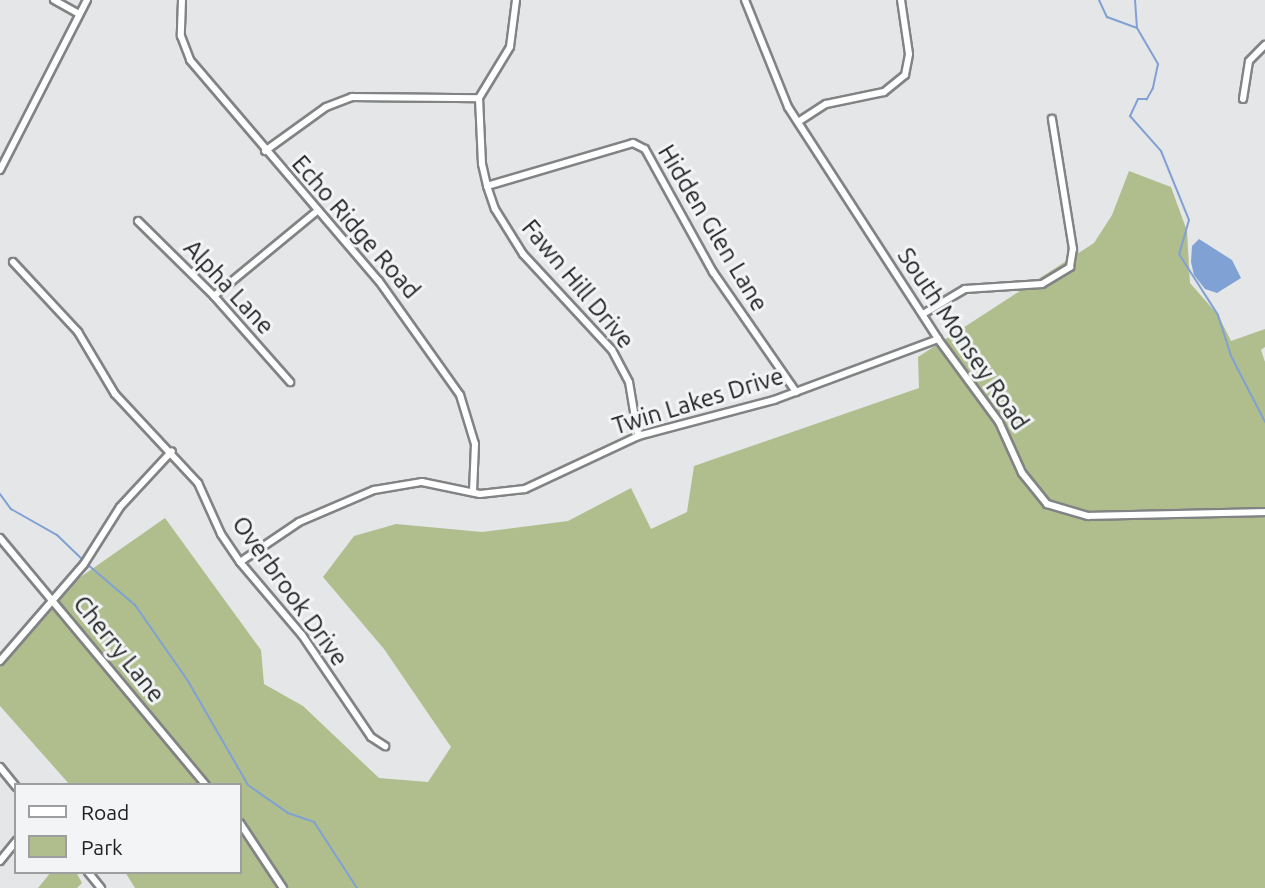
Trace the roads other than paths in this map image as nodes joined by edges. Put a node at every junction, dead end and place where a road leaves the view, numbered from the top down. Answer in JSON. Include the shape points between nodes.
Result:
{"nodes":[{"id":1,"x":54,"y":0,"type":"edge"},
{"id":2,"x":86,"y":0,"type":"edge"},
{"id":3,"x":182,"y":0,"type":"edge"},
{"id":4,"x":516,"y":0,"type":"edge"},
{"id":5,"x":745,"y":0,"type":"edge"},
{"id":6,"x":901,"y":0,"type":"edge"},
{"id":7,"x":79,"y":13,"type":"junction"},
{"id":8,"x":1265,"y":45,"type":"edge"},
{"id":9,"x":479,"y":98,"type":"junction"},
{"id":10,"x":1243,"y":99,"type":"dead end"},
{"id":11,"x":1052,"y":119,"type":"dead end"},
{"id":12,"x":798,"y":122,"type":"junction"},
{"id":13,"x":265,"y":151,"type":"junction"},
{"id":14,"x":0,"y":170,"type":"edge"},
{"id":15,"x":487,"y":186,"type":"junction"},
{"id":16,"x":316,"y":212,"type":"junction"},
{"id":17,"x":138,"y":221,"type":"dead end"},
{"id":18,"x":13,"y":262,"type":"dead end"},
{"id":19,"x":214,"y":296,"type":"junction"},
{"id":20,"x":923,"y":314,"type":"junction"},
{"id":21,"x":938,"y":339,"type":"junction"},
{"id":22,"x":290,"y":382,"type":"dead end"},
{"id":23,"x":796,"y":392,"type":"junction"},
{"id":24,"x":638,"y":436,"type":"junction"},
{"id":25,"x":172,"y":451,"type":"junction"},
{"id":26,"x":473,"y":492,"type":"junction"},
{"id":27,"x":1265,"y":512,"type":"edge"},
{"id":28,"x":0,"y":538,"type":"edge"},
{"id":29,"x":240,"y":562,"type":"junction"},
{"id":30,"x":52,"y":597,"type":"junction"},
{"id":31,"x":0,"y":661,"type":"edge"},
{"id":32,"x":385,"y":746,"type":"dead end"},
{"id":33,"x":0,"y":767,"type":"edge"},
{"id":34,"x":204,"y":783,"type":"edge"},
{"id":35,"x":14,"y":784,"type":"edge"},
{"id":36,"x":242,"y":826,"type":"edge"},
{"id":37,"x":14,"y":844,"type":"edge"},
{"id":38,"x":0,"y":862,"type":"edge"},
{"id":39,"x":90,"y":874,"type":"edge"},
{"id":40,"x":102,"y":888,"type":"edge"},
{"id":41,"x":283,"y":888,"type":"edge"}],
"edges":[{"from":1,"to":7,"type":"street"},
{"from":2,"to":7,"type":"street"},
{"from":3,"to":13,"type":"street","name":"Echo Ridge Road","via":[[181,36],[190,60]]},
{"from":4,"to":9,"type":"street","via":[[510,47]]},
{"from":5,"to":12,"type":"street","name":"South Monsey Road"},
{"from":6,"to":12,"type":"street","via":[[909,54],[905,75],[884,92],[826,104]]},
{"from":7,"to":14,"type":"street"},
{"from":8,"to":10,"type":"street","via":[[1249,61]]},
{"from":9,"to":13,"type":"street","via":[[352,97],[326,107]]},
{"from":9,"to":15,"type":"street","name":"Fawn Hill Drive"},
{"from":11,"to":20,"type":"street","via":[[1073,248],[1070,267],[1042,284],[965,289]]},
{"from":12,"to":20,"type":"street","name":"South Monsey Road"},
{"from":13,"to":16,"type":"street","name":"Echo Ridge Road"},
{"from":15,"to":23,"type":"street","name":"Hidden Glen Lane","via":[[633,143],[645,149],[713,272]]},
{"from":15,"to":24,"type":"street","name":"Fawn Hill Drive","via":[[495,209],[523,254],[612,350],[629,382]]},
{"from":16,"to":19,"type":"street"},
{"from":16,"to":26,"type":"street","name":"Echo Ridge Road","via":[[395,301],[460,395],[475,444]]},
{"from":17,"to":19,"type":"street","name":"Alpha Lane"},
{"from":18,"to":25,"type":"street","name":"Overbrook Drive","via":[[78,332],[115,394]]},
{"from":19,"to":22,"type":"street","name":"Alpha Lane"},
{"from":20,"to":21,"type":"street","name":"South Monsey Road"},
{"from":21,"to":23,"type":"street","name":"Twin Lakes Drive"},
{"from":21,"to":27,"type":"street","name":"South Monsey Road","via":[[999,422],[1022,472],[1046,504],[1088,516]]},
{"from":23,"to":24,"type":"street","name":"Twin Lakes Drive"},
{"from":24,"to":26,"type":"street","name":"Twin Lakes Drive","via":[[525,489]]},
{"from":25,"to":29,"type":"street","name":"Overbrook Drive","via":[[198,483],[221,534]]},
{"from":25,"to":30,"type":"street","via":[[120,507],[84,564]]},
{"from":26,"to":29,"type":"street","name":"Twin Lakes Drive","via":[[422,482],[374,490],[309,517]]},
{"from":28,"to":30,"type":"street","name":"Cherry Lane"},
{"from":29,"to":32,"type":"street","name":"Overbrook Drive","via":[[302,635],[371,737]]},
{"from":30,"to":31,"type":"street"},
{"from":30,"to":34,"type":"street","name":"Cherry Lane"},
{"from":33,"to":35,"type":"street"},
{"from":36,"to":41,"type":"street"},
{"from":37,"to":38,"type":"street"},
{"from":39,"to":40,"type":"street"}]}
